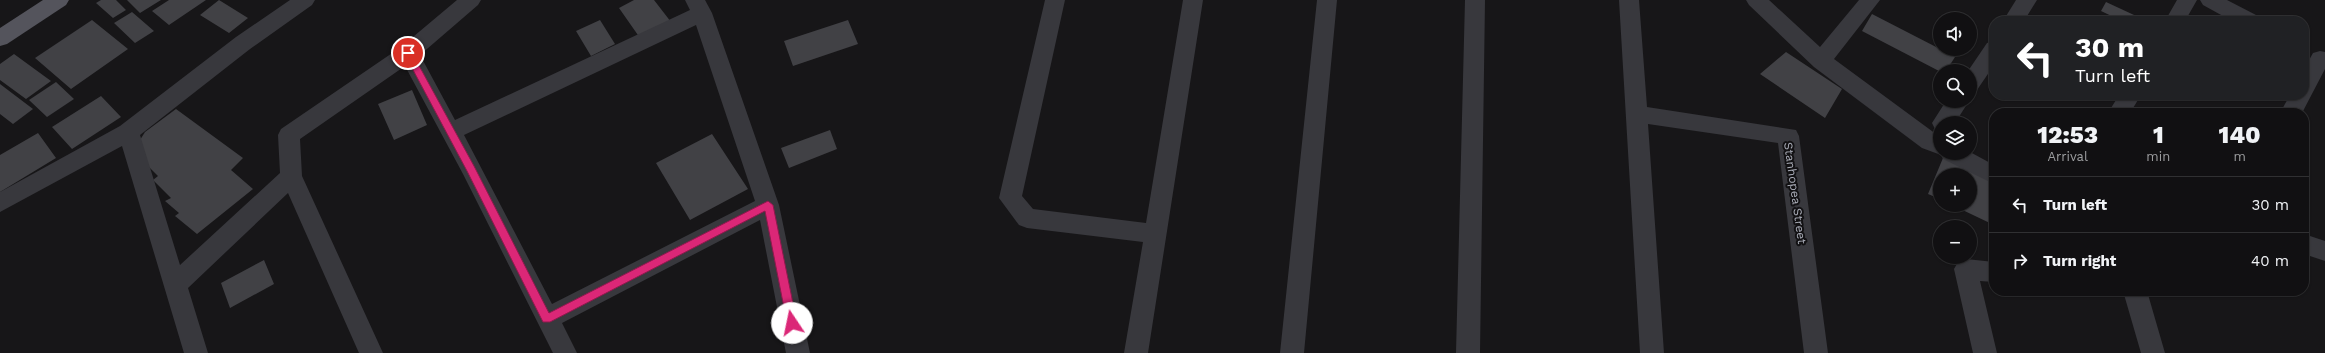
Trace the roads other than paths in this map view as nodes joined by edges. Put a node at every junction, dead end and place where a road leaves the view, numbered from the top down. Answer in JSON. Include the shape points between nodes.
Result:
{"nodes":[{"id":1,"x":59,"y":0,"type":"edge"},
{"id":2,"x":305,"y":0,"type":"edge"},
{"id":3,"x":472,"y":0,"type":"edge"},
{"id":4,"x":1055,"y":0,"type":"edge"},
{"id":5,"x":1193,"y":0,"type":"edge"},
{"id":6,"x":1327,"y":0,"type":"edge"},
{"id":7,"x":1475,"y":0,"type":"edge"},
{"id":8,"x":1629,"y":0,"type":"edge"},
{"id":9,"x":1756,"y":0,"type":"edge"},
{"id":10,"x":1870,"y":0,"type":"edge"},
{"id":11,"x":2027,"y":0,"type":"edge"},
{"id":12,"x":2187,"y":0,"type":"edge"},
{"id":13,"x":2210,"y":0,"type":"edge"},
{"id":14,"x":698,"y":6,"type":"edge"},
{"id":15,"x":2016,"y":16,"type":"edge"},
{"id":16,"x":2178,"y":16,"type":"edge"},
{"id":17,"x":2240,"y":16,"type":"edge"},
{"id":18,"x":0,"y":38,"type":"edge"},
{"id":19,"x":408,"y":53,"type":"junction"},
{"id":20,"x":1989,"y":56,"type":"edge"},
{"id":21,"x":2316,"y":57,"type":"edge"},
{"id":22,"x":1821,"y":61,"type":"junction"},
{"id":23,"x":1977,"y":74,"type":"edge"},
{"id":24,"x":2309,"y":76,"type":"edge"},
{"id":25,"x":1636,"y":114,"type":"junction"},
{"id":26,"x":128,"y":132,"type":"junction"},
{"id":27,"x":450,"y":133,"type":"junction"},
{"id":28,"x":1933,"y":136,"type":"edge"},
{"id":29,"x":1965,"y":160,"type":"edge"},
{"id":30,"x":1989,"y":172,"type":"edge"},
{"id":31,"x":291,"y":176,"type":"junction"},
{"id":32,"x":0,"y":203,"type":"edge"},
{"id":33,"x":768,"y":205,"type":"junction"},
{"id":34,"x":1156,"y":234,"type":"junction"},
{"id":35,"x":2309,"y":246,"type":"edge"},
{"id":36,"x":2325,"y":251,"type":"edge"},
{"id":37,"x":1989,"y":271,"type":"edge"},
{"id":38,"x":175,"y":285,"type":"junction"},
{"id":39,"x":2136,"y":296,"type":"edge"},
{"id":40,"x":547,"y":319,"type":"junction"},
{"id":41,"x":196,"y":353,"type":"edge"},
{"id":42,"x":372,"y":353,"type":"edge"},
{"id":43,"x":565,"y":353,"type":"edge"},
{"id":44,"x":798,"y":353,"type":"edge"},
{"id":45,"x":1136,"y":353,"type":"edge"},
{"id":46,"x":1292,"y":353,"type":"edge"},
{"id":47,"x":1468,"y":353,"type":"edge"},
{"id":48,"x":1652,"y":353,"type":"edge"},
{"id":49,"x":1816,"y":353,"type":"edge"},
{"id":50,"x":1985,"y":353,"type":"edge"},
{"id":51,"x":2153,"y":353,"type":"edge"}],
"edges":[{"from":1,"to":18,"type":"main road"},
{"from":2,"to":26,"type":"street","via":[[243,43]]},
{"from":3,"to":19,"type":"street"},
{"from":4,"to":34,"type":"street","via":[[1010,198],[1027,218]]},
{"from":5,"to":34,"type":"street"},
{"from":6,"to":46,"type":"street"},
{"from":7,"to":47,"type":"street"},
{"from":8,"to":25,"type":"street"},
{"from":9,"to":22,"type":"street"},
{"from":10,"to":22,"type":"street"},
{"from":11,"to":15,"type":"street"},
{"from":12,"to":16,"type":"street"},
{"from":13,"to":17,"type":"street"},
{"from":14,"to":27,"type":"street"},
{"from":14,"to":33,"type":"street"},
{"from":19,"to":27,"type":"street"},
{"from":19,"to":31,"type":"street","via":[[289,135]]},
{"from":20,"to":23,"type":"street"},
{"from":21,"to":24,"type":"street"},
{"from":22,"to":28,"type":"street"},
{"from":25,"to":48,"type":"street"},
{"from":25,"to":49,"type":"street","name":"Stanhopea Street","via":[[1788,136]]},
{"from":26,"to":32,"type":"street"},
{"from":26,"to":38,"type":"street"},
{"from":27,"to":40,"type":"street","via":[[471,168]]},
{"from":29,"to":30,"type":"street"},
{"from":31,"to":38,"type":"street"},
{"from":31,"to":42,"type":"street"},
{"from":33,"to":40,"type":"street"},
{"from":33,"to":44,"type":"street"},
{"from":34,"to":45,"type":"street"},
{"from":35,"to":36,"type":"street"},
{"from":37,"to":50,"type":"street","via":[[1966,269]]},
{"from":38,"to":41,"type":"street"},
{"from":39,"to":51,"type":"street"},
{"from":40,"to":43,"type":"street"}]}
